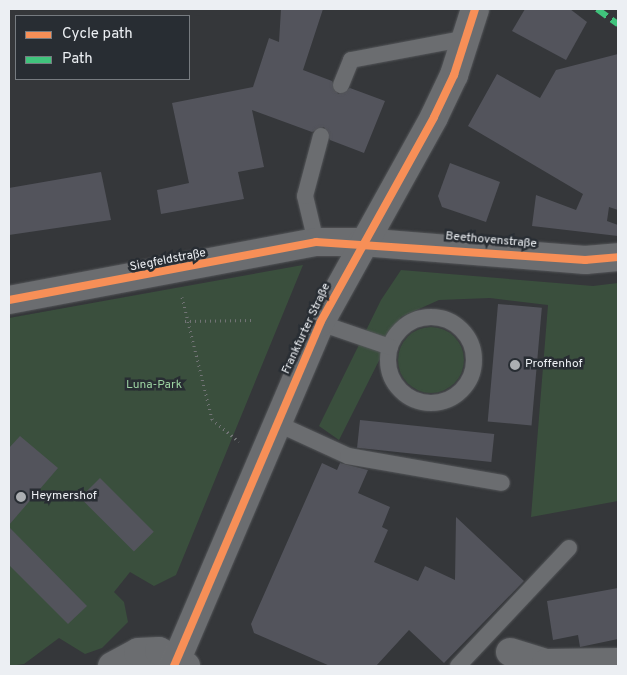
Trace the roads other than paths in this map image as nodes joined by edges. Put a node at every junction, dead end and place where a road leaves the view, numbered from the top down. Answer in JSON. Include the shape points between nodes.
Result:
{"nodes":[{"id":1,"x":476,"y":9,"type":"edge"},
{"id":2,"x":467,"y":38,"type":"junction"},
{"id":3,"x":341,"y":85,"type":"dead end"},
{"id":4,"x":321,"y":136,"type":"dead end"},
{"id":5,"x":316,"y":242,"type":"junction"},
{"id":6,"x":362,"y":242,"type":"junction"},
{"id":7,"x":618,"y":257,"type":"edge"},
{"id":8,"x":9,"y":300,"type":"edge"},
{"id":9,"x":320,"y":323,"type":"junction"},
{"id":10,"x":390,"y":347,"type":"junction"},
{"id":11,"x":276,"y":423,"type":"junction"},
{"id":12,"x":502,"y":483,"type":"dead end"},
{"id":13,"x":569,"y":548,"type":"dead end"},
{"id":14,"x":510,"y":652,"type":"dead end"},
{"id":15,"x":618,"y":662,"type":"edge"},
{"id":16,"x":179,"y":664,"type":"edge"},
{"id":17,"x":112,"y":666,"type":"edge"},
{"id":18,"x":458,"y":666,"type":"edge"}],
"edges":[{"from":1,"to":2,"type":"street","name":"Frankfurter Straße"},
{"from":2,"to":3,"type":"lane","via":[[351,60]]},
{"from":2,"to":6,"type":"street","name":"Frankfurter Straße","via":[[434,116]]},
{"from":4,"to":5,"type":"lane","via":[[305,196]]},
{"from":5,"to":6,"type":"street","name":"Siegfeldstraße"},
{"from":5,"to":8,"type":"street","name":"Siegfeldstraße","via":[[180,271]]},
{"from":6,"to":7,"type":"street","name":"Beethovenstraße","via":[[585,260]]},
{"from":6,"to":9,"type":"street","name":"Frankfurter Straße"},
{"from":9,"to":10,"type":"lane"},
{"from":9,"to":11,"type":"street","name":"Frankfurter Straße"},
{"from":10,"to":10,"type":"lane","via":[[400,332],[415,321],[445,320],[468,340],[473,352],[471,376],[448,399],[417,401],[396,385],[388,361]]},
{"from":11,"to":12,"type":"lane","via":[[348,456]]},
{"from":11,"to":16,"type":"street","name":"Frankfurter Straße"},
{"from":13,"to":18,"type":"lane"},
{"from":14,"to":15,"type":"street","via":[[546,662]]},
{"from":16,"to":17,"type":"street","via":[[159,651],[138,652]]}]}
